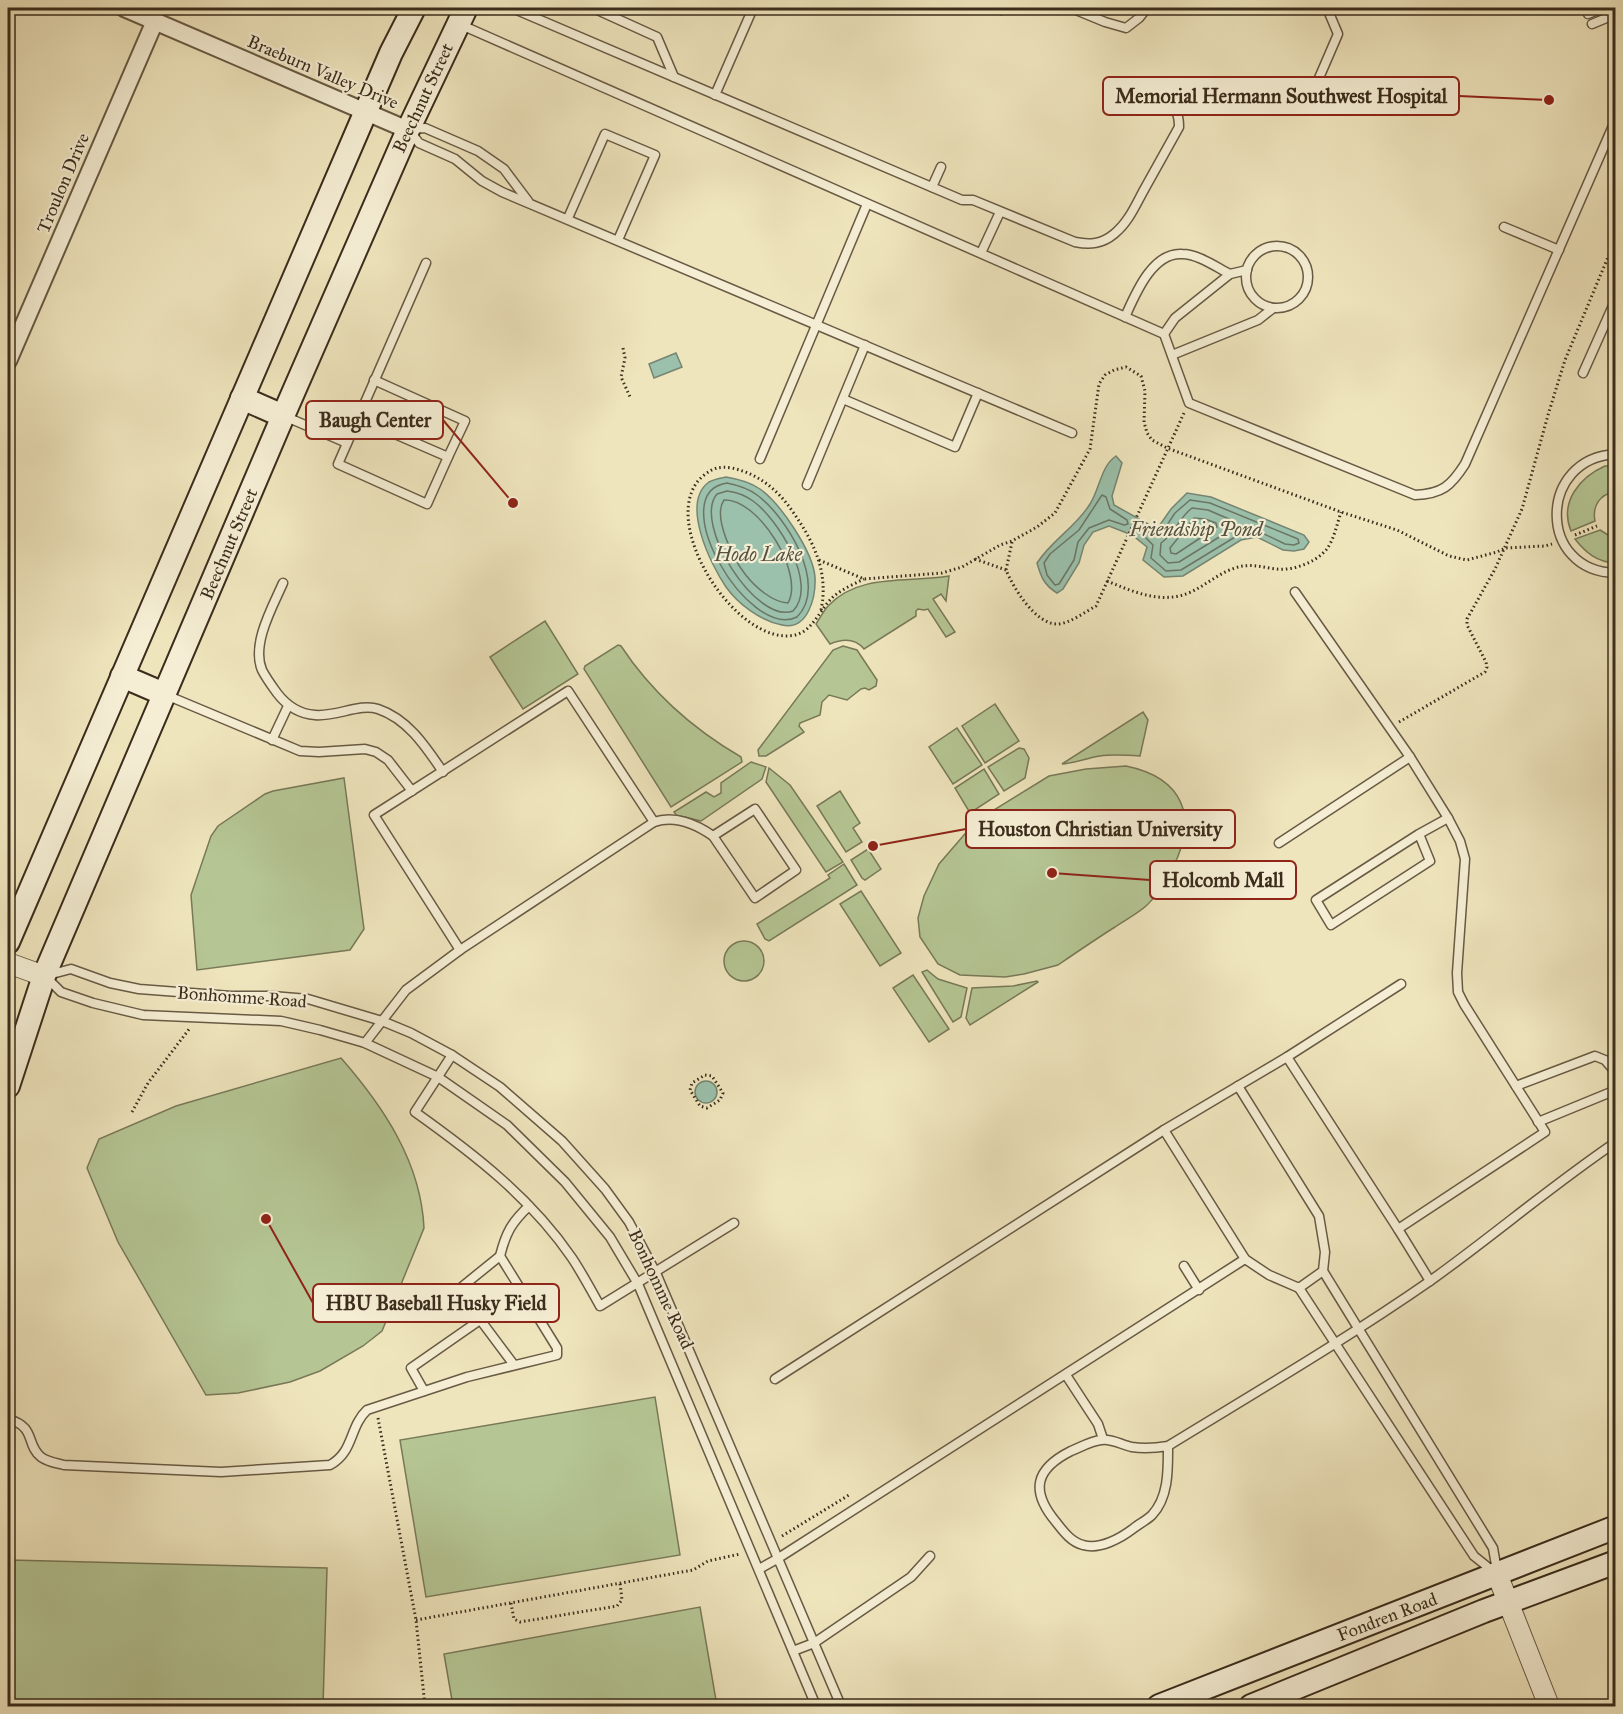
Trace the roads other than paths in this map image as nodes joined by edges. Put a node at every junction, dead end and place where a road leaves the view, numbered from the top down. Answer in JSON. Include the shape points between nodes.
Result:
{"nodes":[{"id":1,"x":124,"y":8,"type":"edge"},
{"id":2,"x":414,"y":8,"type":"edge"},
{"id":3,"x":512,"y":8,"type":"edge"},
{"id":4,"x":593,"y":8,"type":"edge"},
{"id":5,"x":753,"y":8,"type":"edge"},
{"id":6,"x":1071,"y":8,"type":"edge"},
{"id":7,"x":1147,"y":8,"type":"edge"},
{"id":8,"x":1327,"y":8,"type":"edge"},
{"id":9,"x":1603,"y":8,"type":"edge"},
{"id":10,"x":1588,"y":14,"type":"dead end"},
{"id":11,"x":1616,"y":14,"type":"edge"},
{"id":12,"x":462,"y":16,"type":"edge"},
{"id":13,"x":154,"y":21,"type":"junction"},
{"id":14,"x":1592,"y":24,"type":"dead end"},
{"id":15,"x":674,"y":77,"type":"junction"},
{"id":16,"x":1319,"y":78,"type":"dead end"},
{"id":17,"x":715,"y":95,"type":"junction"},
{"id":18,"x":1167,"y":104,"type":"dead end"},
{"id":19,"x":366,"y":111,"type":"junction"},
{"id":20,"x":1616,"y":119,"type":"edge"},
{"id":21,"x":408,"y":130,"type":"junction"},
{"id":22,"x":463,"y":144,"type":"junction"},
{"id":23,"x":455,"y":159,"type":"junction"},
{"id":24,"x":941,"y":167,"type":"dead end"},
{"id":25,"x":932,"y":187,"type":"junction"},
{"id":26,"x":528,"y":201,"type":"junction"},
{"id":27,"x":867,"y":204,"type":"junction"},
{"id":28,"x":1000,"y":212,"type":"junction"},
{"id":29,"x":568,"y":218,"type":"junction"},
{"id":30,"x":1504,"y":227,"type":"dead end"},
{"id":31,"x":618,"y":240,"type":"junction"},
{"id":32,"x":1559,"y":250,"type":"junction"},
{"id":33,"x":981,"y":253,"type":"junction"},
{"id":34,"x":426,"y":262,"type":"dead end"},
{"id":35,"x":1247,"y":270,"type":"junction"},
{"id":36,"x":1230,"y":274,"type":"junction"},
{"id":37,"x":1616,"y":299,"type":"edge"},
{"id":38,"x":1272,"y":309,"type":"junction"},
{"id":39,"x":1125,"y":317,"type":"junction"},
{"id":40,"x":817,"y":324,"type":"junction"},
{"id":41,"x":1164,"y":334,"type":"junction"},
{"id":42,"x":866,"y":345,"type":"junction"},
{"id":43,"x":1172,"y":355,"type":"junction"},
{"id":44,"x":8,"y":361,"type":"edge"},
{"id":45,"x":1583,"y":373,"type":"dead end"},
{"id":46,"x":374,"y":380,"type":"junction"},
{"id":47,"x":978,"y":393,"type":"junction"},
{"id":48,"x":242,"y":398,"type":"junction"},
{"id":49,"x":843,"y":399,"type":"junction"},
{"id":50,"x":284,"y":416,"type":"junction"},
{"id":51,"x":358,"y":418,"type":"junction"},
{"id":52,"x":1072,"y":433,"type":"dead end"},
{"id":53,"x":347,"y":443,"type":"junction"},
{"id":54,"x":1616,"y":454,"type":"edge"},
{"id":55,"x":448,"y":457,"type":"junction"},
{"id":56,"x":760,"y":459,"type":"dead end"},
{"id":57,"x":807,"y":485,"type":"dead end"},
{"id":58,"x":1605,"y":573,"type":"junction"},
{"id":59,"x":1616,"y":573,"type":"edge"},
{"id":60,"x":1616,"y":582,"type":"edge"},
{"id":61,"x":283,"y":583,"type":"dead end"},
{"id":62,"x":1294,"y":592,"type":"dead end"},
{"id":63,"x":122,"y":676,"type":"junction"},
{"id":64,"x":164,"y":694,"type":"junction"},
{"id":65,"x":288,"y":705,"type":"junction"},
{"id":66,"x":272,"y":740,"type":"junction"},
{"id":67,"x":1410,"y":757,"type":"junction"},
{"id":68,"x":443,"y":771,"type":"junction"},
{"id":69,"x":412,"y":791,"type":"junction"},
{"id":70,"x":1448,"y":818,"type":"junction"},
{"id":71,"x":654,"y":822,"type":"junction"},
{"id":72,"x":1419,"y":834,"type":"junction"},
{"id":73,"x":713,"y":836,"type":"junction"},
{"id":74,"x":1279,"y":843,"type":"dead end"},
{"id":75,"x":8,"y":942,"type":"edge"},
{"id":76,"x":460,"y":950,"type":"junction"},
{"id":77,"x":8,"y":963,"type":"edge"},
{"id":78,"x":44,"y":976,"type":"junction"},
{"id":79,"x":1401,"y":984,"type":"dead end"},
{"id":80,"x":382,"y":1021,"type":"junction"},
{"id":81,"x":365,"y":1043,"type":"junction"},
{"id":82,"x":452,"y":1055,"type":"junction"},
{"id":83,"x":1287,"y":1058,"type":"junction"},
{"id":84,"x":1616,"y":1072,"type":"edge"},
{"id":85,"x":438,"y":1077,"type":"junction"},
{"id":86,"x":8,"y":1086,"type":"edge"},
{"id":87,"x":1238,"y":1086,"type":"junction"},
{"id":88,"x":1516,"y":1086,"type":"junction"},
{"id":89,"x":1616,"y":1090,"type":"edge"},
{"id":90,"x":1538,"y":1122,"type":"junction"},
{"id":91,"x":1164,"y":1130,"type":"junction"},
{"id":92,"x":1616,"y":1142,"type":"edge"},
{"id":93,"x":529,"y":1206,"type":"junction"},
{"id":94,"x":734,"y":1223,"type":"dead end"},
{"id":95,"x":1398,"y":1229,"type":"junction"},
{"id":96,"x":500,"y":1256,"type":"junction"},
{"id":97,"x":1245,"y":1259,"type":"junction"},
{"id":98,"x":1184,"y":1266,"type":"dead end"},
{"id":99,"x":1323,"y":1271,"type":"junction"},
{"id":100,"x":656,"y":1273,"type":"junction"},
{"id":101,"x":1430,"y":1281,"type":"junction"},
{"id":102,"x":638,"y":1284,"type":"junction"},
{"id":103,"x":1299,"y":1287,"type":"junction"},
{"id":104,"x":1199,"y":1290,"type":"junction"},
{"id":105,"x":480,"y":1320,"type":"junction"},
{"id":106,"x":1358,"y":1330,"type":"junction"},
{"id":107,"x":1337,"y":1344,"type":"junction"},
{"id":108,"x":514,"y":1365,"type":"junction"},
{"id":109,"x":1066,"y":1375,"type":"junction"},
{"id":110,"x":775,"y":1379,"type":"dead end"},
{"id":111,"x":424,"y":1391,"type":"junction"},
{"id":112,"x":8,"y":1419,"type":"edge"},
{"id":113,"x":1103,"y":1439,"type":"junction"},
{"id":114,"x":1168,"y":1446,"type":"junction"},
{"id":115,"x":1616,"y":1527,"type":"edge"},
{"id":116,"x":930,"y":1556,"type":"dead end"},
{"id":117,"x":777,"y":1559,"type":"junction"},
{"id":118,"x":1616,"y":1562,"type":"edge"},
{"id":119,"x":759,"y":1569,"type":"junction"},
{"id":120,"x":1497,"y":1574,"type":"junction"},
{"id":121,"x":1507,"y":1602,"type":"junction"},
{"id":122,"x":814,"y":1643,"type":"junction"},
{"id":123,"x":793,"y":1651,"type":"junction"},
{"id":124,"x":816,"y":1707,"type":"edge"},
{"id":125,"x":841,"y":1707,"type":"edge"},
{"id":126,"x":1158,"y":1707,"type":"edge"},
{"id":127,"x":1251,"y":1707,"type":"edge"},
{"id":128,"x":1549,"y":1707,"type":"edge"}],
"edges":[{"from":1,"to":13,"type":"street","name":"Braeburn Valley Drive"},
{"from":2,"to":19,"type":"main road"},
{"from":3,"to":15,"type":"lane"},
{"from":4,"to":15,"type":"lane","via":[[657,37]]},
{"from":5,"to":17,"type":"lane"},
{"from":6,"to":7,"type":"lane","via":[[1126,28]]},
{"from":8,"to":16,"type":"lane","via":[[1338,34]]},
{"from":9,"to":10,"type":"lane"},
{"from":11,"to":14,"type":"lane"},
{"from":12,"to":21,"type":"main road","name":"Beechnut Street"},
{"from":12,"to":27,"type":"lane"},
{"from":13,"to":19,"type":"street","name":"Braeburn Valley Drive"},
{"from":13,"to":44,"type":"street","name":"Troulon Drive"},
{"from":15,"to":17,"type":"lane"},
{"from":17,"to":25,"type":"lane"},
{"from":18,"to":28,"type":"lane","via":[[1176,110],[1179,127],[1131,213],[1113,235],[1088,245]]},
{"from":19,"to":21,"type":"street","name":"Braeburn Valley Drive"},
{"from":19,"to":48,"type":"main road"},
{"from":20,"to":32,"type":"lane"},
{"from":21,"to":22,"type":"lane","via":[[425,128]]},
{"from":21,"to":23,"type":"lane","via":[[419,143]]},
{"from":21,"to":50,"type":"main road","name":"Beechnut Street"},
{"from":22,"to":23,"type":"lane"},
{"from":22,"to":26,"type":"lane","via":[[504,169]]},
{"from":23,"to":26,"type":"lane","via":[[482,181]]},
{"from":24,"to":25,"type":"lane"},
{"from":25,"to":28,"type":"lane"},
{"from":26,"to":29,"type":"lane"},
{"from":27,"to":33,"type":"lane"},
{"from":27,"to":40,"type":"lane"},
{"from":28,"to":33,"type":"lane"},
{"from":29,"to":31,"type":"lane"},
{"from":29,"to":31,"type":"lane","via":[[605,134],[655,155]]},
{"from":30,"to":32,"type":"lane"},
{"from":31,"to":40,"type":"lane"},
{"from":32,"to":43,"type":"lane","via":[[1465,464],[1458,476],[1436,493],[1415,495],[1189,403]]},
{"from":33,"to":39,"type":"lane"},
{"from":34,"to":46,"type":"lane"},
{"from":35,"to":36,"type":"lane"},
{"from":35,"to":38,"type":"lane","via":[[1248,290],[1254,299]]},
{"from":35,"to":38,"type":"lane","via":[[1258,253],[1277,246],[1287,247],[1304,260],[1309,280],[1301,299],[1282,309]]},
{"from":36,"to":39,"type":"lane","via":[[1193,256],[1173,254],[1146,276]]},
{"from":36,"to":41,"type":"lane","via":[[1175,318]]},
{"from":37,"to":45,"type":"lane"},
{"from":38,"to":43,"type":"lane","via":[[1258,320]]},
{"from":39,"to":41,"type":"lane"},
{"from":40,"to":42,"type":"lane"},
{"from":40,"to":56,"type":"lane"},
{"from":41,"to":43,"type":"lane"},
{"from":42,"to":47,"type":"lane"},
{"from":42,"to":49,"type":"lane"},
{"from":46,"to":51,"type":"lane"},
{"from":46,"to":55,"type":"lane","via":[[465,421]]},
{"from":47,"to":49,"type":"lane","via":[[955,447]]},
{"from":47,"to":52,"type":"lane"},
{"from":48,"to":50,"type":"main road"},
{"from":48,"to":63,"type":"main road"},
{"from":49,"to":57,"type":"lane"},
{"from":50,"to":53,"type":"lane"},
{"from":50,"to":64,"type":"main road","name":"Beechnut Street"},
{"from":51,"to":53,"type":"lane"},
{"from":51,"to":55,"type":"lane"},
{"from":53,"to":55,"type":"lane","via":[[338,464],[427,504]]},
{"from":54,"to":58,"type":"lane","via":[[1593,458],[1575,469],[1562,485],[1556,503],[1561,540],[1587,567]]},
{"from":58,"to":59,"type":"lane"},
{"from":58,"to":60,"type":"lane"},
{"from":61,"to":65,"type":"lane","via":[[260,641],[261,668]]},
{"from":62,"to":67,"type":"lane"},
{"from":63,"to":64,"type":"main road"},
{"from":63,"to":75,"type":"main road"},
{"from":64,"to":66,"type":"lane"},
{"from":64,"to":78,"type":"main road","name":"Beechnut Street"},
{"from":65,"to":66,"type":"lane"},
{"from":65,"to":68,"type":"lane","via":[[316,715],[361,707],[383,711],[412,731]]},
{"from":66,"to":69,"type":"lane","via":[[300,751],[376,752],[388,760]]},
{"from":67,"to":70,"type":"lane"},
{"from":67,"to":74,"type":"lane"},
{"from":68,"to":69,"type":"lane"},
{"from":68,"to":71,"type":"lane","via":[[568,692]]},
{"from":69,"to":76,"type":"lane","via":[[374,815]]},
{"from":70,"to":72,"type":"lane"},
{"from":70,"to":88,"type":"lane","via":[[1465,859],[1458,992]]},
{"from":71,"to":73,"type":"lane","via":[[670,819],[688,823]]},
{"from":71,"to":76,"type":"lane"},
{"from":72,"to":72,"type":"lane","via":[[1316,900],[1331,925],[1430,861]]},
{"from":73,"to":73,"type":"lane","via":[[754,898],[796,870],[754,808]]},
{"from":76,"to":80,"type":"lane","via":[[406,990]]},
{"from":77,"to":78,"type":"street","name":"Bonhomme Road"},
{"from":78,"to":80,"type":"lane","name":"Bonhomme Road","via":[[71,969],[139,989],[308,999]]},
{"from":78,"to":81,"type":"lane","name":"Bonhomme Road","via":[[61,992],[142,1014],[281,1021]]},
{"from":78,"to":86,"type":"main road","name":"Beechnut Street"},
{"from":79,"to":83,"type":"lane"},
{"from":80,"to":81,"type":"lane"},
{"from":80,"to":82,"type":"lane","name":"Bonhomme Road"},
{"from":81,"to":85,"type":"lane","name":"Bonhomme Road"},
{"from":82,"to":85,"type":"lane"},
{"from":82,"to":100,"type":"lane","name":"Bonhomme Road","via":[[500,1087],[562,1142],[629,1222]]},
{"from":83,"to":87,"type":"lane"},
{"from":83,"to":95,"type":"lane"},
{"from":84,"to":88,"type":"lane","via":[[1595,1056]]},
{"from":85,"to":93,"type":"lane","via":[[415,1112],[496,1174]]},
{"from":85,"to":102,"type":"lane","name":"Bonhomme Road","via":[[507,1125],[565,1182],[610,1237]]},
{"from":87,"to":91,"type":"lane"},
{"from":87,"to":99,"type":"lane","via":[[1319,1216],[1325,1252]]},
{"from":88,"to":90,"type":"lane"},
{"from":89,"to":90,"type":"lane"},
{"from":90,"to":95,"type":"lane","via":[[1545,1132]]},
{"from":91,"to":97,"type":"lane"},
{"from":91,"to":110,"type":"lane"},
{"from":92,"to":101,"type":"lane"},
{"from":93,"to":96,"type":"lane","via":[[513,1222]]},
{"from":93,"to":102,"type":"lane","via":[[573,1259],[600,1306]]},
{"from":94,"to":100,"type":"lane"},
{"from":95,"to":101,"type":"lane"},
{"from":96,"to":105,"type":"lane","via":[[458,1290]]},
{"from":96,"to":108,"type":"lane","via":[[557,1348],[557,1355]]},
{"from":97,"to":103,"type":"lane","via":[[1269,1275]]},
{"from":97,"to":104,"type":"lane"},
{"from":98,"to":104,"type":"lane"},
{"from":99,"to":103,"type":"lane"},
{"from":99,"to":106,"type":"lane"},
{"from":100,"to":102,"type":"lane"},
{"from":100,"to":117,"type":"lane","name":"Bonhomme Road"},
{"from":101,"to":106,"type":"lane"},
{"from":102,"to":119,"type":"lane","name":"Bonhomme Road"},
{"from":103,"to":107,"type":"lane"},
{"from":104,"to":109,"type":"lane"},
{"from":105,"to":108,"type":"lane"},
{"from":105,"to":111,"type":"lane","via":[[411,1368]]},
{"from":106,"to":107,"type":"lane"},
{"from":106,"to":120,"type":"lane","via":[[1493,1548]]},
{"from":107,"to":114,"type":"lane"},
{"from":107,"to":120,"type":"lane","via":[[1474,1556]]},
{"from":108,"to":111,"type":"lane"},
{"from":109,"to":113,"type":"lane","via":[[1098,1424]]},
{"from":109,"to":117,"type":"lane"},
{"from":111,"to":112,"type":"lane","via":[[367,1410],[360,1417],[346,1451],[330,1465],[231,1471],[64,1465],[42,1457],[35,1451],[27,1429]]},
{"from":113,"to":114,"type":"lane","via":[[1131,1446]]},
{"from":113,"to":114,"type":"lane","via":[[1048,1465],[1039,1486],[1047,1511],[1069,1538],[1083,1545],[1110,1541],[1152,1515],[1168,1478]]},
{"from":115,"to":120,"type":"main road","name":"Fondren Road"},
{"from":116,"to":122,"type":"lane","via":[[911,1577]]},
{"from":117,"to":119,"type":"lane"},
{"from":117,"to":122,"type":"lane","name":"Bonhomme Road"},
{"from":118,"to":121,"type":"main road","name":"Fondren Road"},
{"from":119,"to":123,"type":"lane","name":"Bonhomme Road"},
{"from":120,"to":121,"type":"street"},
{"from":120,"to":126,"type":"main road","name":"Fondren Road"},
{"from":121,"to":127,"type":"main road","name":"Fondren Road"},
{"from":121,"to":128,"type":"street"},
{"from":122,"to":123,"type":"lane"},
{"from":122,"to":125,"type":"lane","name":"Bonhomme Road"},
{"from":123,"to":124,"type":"lane","name":"Bonhomme Road"}]}
